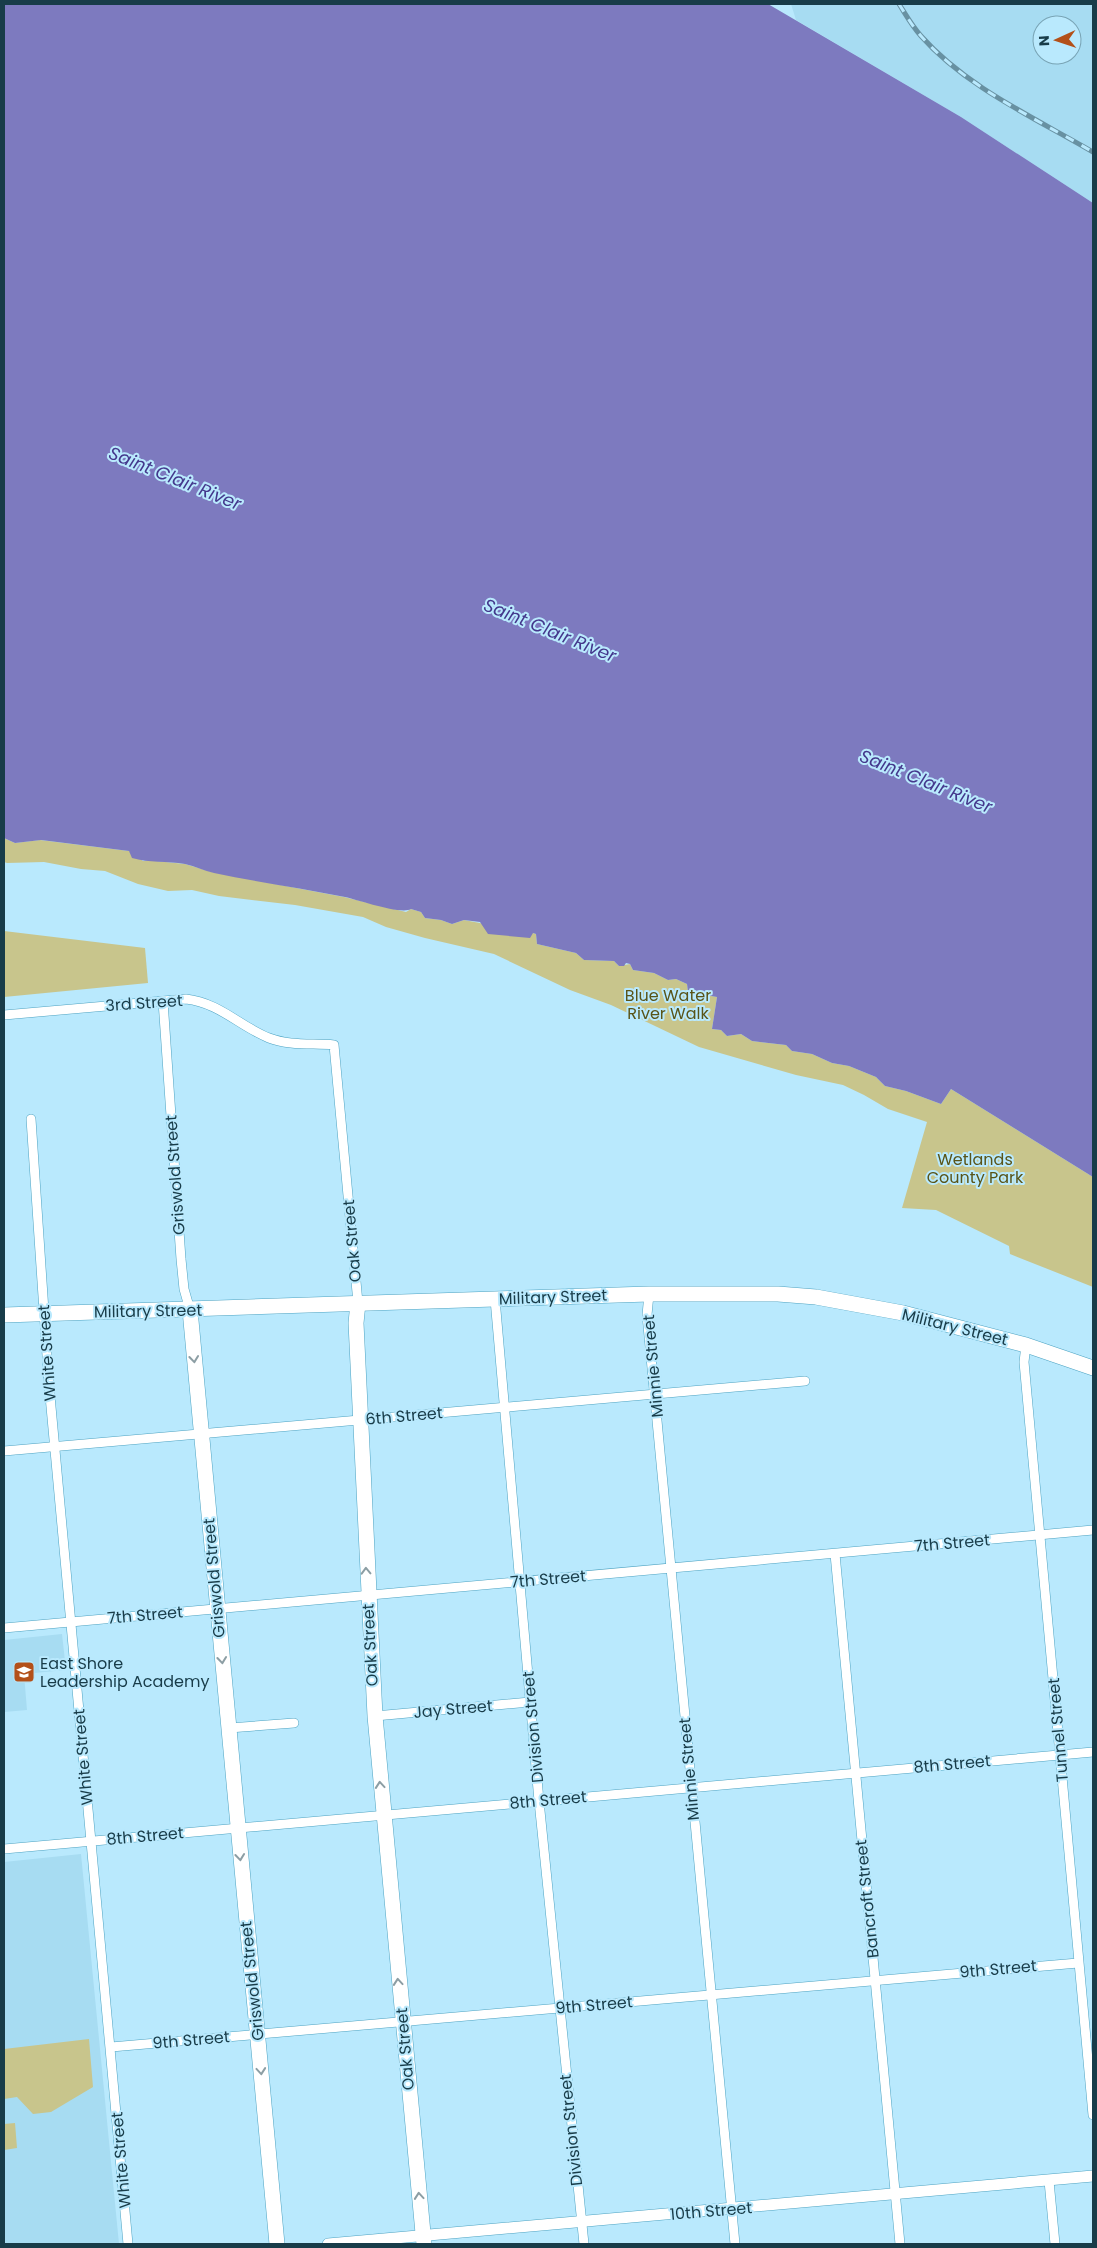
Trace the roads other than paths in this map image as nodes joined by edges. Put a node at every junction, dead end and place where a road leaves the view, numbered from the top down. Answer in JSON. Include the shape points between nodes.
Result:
{"nodes":[{"id":1,"x":163,"y":1001,"type":"junction"},
{"id":2,"x":4,"y":1015,"type":"edge"},
{"id":3,"x":334,"y":1045,"type":"joint"},
{"id":4,"x":31,"y":1120,"type":"dead end"},
{"id":5,"x":649,"y":1294,"type":"junction"},
{"id":6,"x":495,"y":1299,"type":"junction"},
{"id":7,"x":358,"y":1303,"type":"junction"},
{"id":8,"x":190,"y":1310,"type":"junction"},
{"id":9,"x":44,"y":1313,"type":"junction"},
{"id":10,"x":4,"y":1315,"type":"edge"},
{"id":11,"x":1026,"y":1344,"type":"junction"},
{"id":12,"x":1093,"y":1368,"type":"edge"},
{"id":13,"x":805,"y":1381,"type":"dead end"},
{"id":14,"x":655,"y":1394,"type":"junction"},
{"id":15,"x":504,"y":1407,"type":"junction"},
{"id":16,"x":360,"y":1420,"type":"junction"},
{"id":17,"x":202,"y":1434,"type":"junction"},
{"id":18,"x":55,"y":1447,"type":"junction"},
{"id":19,"x":4,"y":1451,"type":"edge"},
{"id":20,"x":1093,"y":1530,"type":"edge"},
{"id":21,"x":1040,"y":1535,"type":"junction"},
{"id":22,"x":835,"y":1554,"type":"junction"},
{"id":23,"x":671,"y":1568,"type":"junction"},
{"id":24,"x":520,"y":1582,"type":"junction"},
{"id":25,"x":368,"y":1596,"type":"junction"},
{"id":26,"x":216,"y":1608,"type":"junction"},
{"id":27,"x":71,"y":1622,"type":"junction"},
{"id":28,"x":4,"y":1628,"type":"edge"},
{"id":29,"x":530,"y":1702,"type":"junction"},
{"id":30,"x":374,"y":1716,"type":"junction"},
{"id":31,"x":294,"y":1723,"type":"dead end"},
{"id":32,"x":229,"y":1728,"type":"junction"},
{"id":33,"x":1093,"y":1752,"type":"edge"},
{"id":34,"x":1060,"y":1754,"type":"junction"},
{"id":35,"x":854,"y":1773,"type":"junction"},
{"id":36,"x":691,"y":1787,"type":"junction"},
{"id":37,"x":539,"y":1801,"type":"junction"},
{"id":38,"x":383,"y":1815,"type":"junction"},
{"id":39,"x":237,"y":1828,"type":"junction"},
{"id":40,"x":91,"y":1841,"type":"junction"},
{"id":41,"x":4,"y":1849,"type":"edge"},
{"id":42,"x":1078,"y":1963,"type":"junction"},
{"id":43,"x":874,"y":1979,"type":"junction"},
{"id":44,"x":710,"y":1994,"type":"junction"},
{"id":45,"x":559,"y":2008,"type":"junction"},
{"id":46,"x":402,"y":2022,"type":"junction"},
{"id":47,"x":257,"y":2034,"type":"junction"},
{"id":48,"x":111,"y":2047,"type":"junction"},
{"id":49,"x":1093,"y":2115,"type":"edge"},
{"id":50,"x":1093,"y":2176,"type":"edge"},
{"id":51,"x":1049,"y":2180,"type":"junction"},
{"id":52,"x":895,"y":2195,"type":"junction"},
{"id":53,"x":730,"y":2210,"type":"junction"},
{"id":54,"x":580,"y":2223,"type":"junction"},
{"id":55,"x":423,"y":2240,"type":"edge"},
{"id":56,"x":128,"y":2244,"type":"edge"},
{"id":57,"x":277,"y":2244,"type":"edge"},
{"id":58,"x":328,"y":2244,"type":"edge"},
{"id":59,"x":584,"y":2244,"type":"edge"},
{"id":60,"x":735,"y":2244,"type":"edge"},
{"id":61,"x":900,"y":2244,"type":"edge"},
{"id":62,"x":1055,"y":2244,"type":"edge"}],
"edges":[{"from":1,"to":2,"type":"street","name":"3rd Street"},
{"from":1,"to":3,"type":"street","name":"3rd Street","via":[[201,1000],[267,1037],[283,1042]]},
{"from":1,"to":8,"type":"street","name":"Griswold Street","via":[[181,1259]]},
{"from":3,"to":7,"type":"street","name":"Oak Street"},
{"from":4,"to":9,"type":"street","name":"White Street"},
{"from":5,"to":6,"type":"main road","name":"Military Street"},
{"from":5,"to":11,"type":"main road","name":"Military Street","via":[[816,1297],[904,1313]]},
{"from":5,"to":14,"type":"street","name":"Minnie Street","via":[[647,1315]]},
{"from":6,"to":7,"type":"main road","name":"Military Street"},
{"from":6,"to":15,"type":"street","name":"Division Street"},
{"from":7,"to":8,"type":"main road","name":"Military Street"},
{"from":7,"to":16,"type":"main road","name":"Oak Street"},
{"from":8,"to":9,"type":"main road","name":"Military Street"},
{"from":8,"to":17,"type":"main road","name":"Griswold Street","one_way":true},
{"from":9,"to":10,"type":"main road","name":"Military Street"},
{"from":9,"to":18,"type":"street","name":"White Street"},
{"from":11,"to":12,"type":"main road","name":"Military Street"},
{"from":11,"to":21,"type":"street","name":"Tunnel Street","via":[[1024,1361]]},
{"from":13,"to":14,"type":"street","name":"6th Street"},
{"from":14,"to":15,"type":"street","name":"6th Street"},
{"from":14,"to":23,"type":"street","name":"Minnie Street"},
{"from":15,"to":16,"type":"street","name":"6th Street"},
{"from":15,"to":24,"type":"street","name":"Division Street"},
{"from":16,"to":17,"type":"street","name":"6th Street"},
{"from":25,"to":16,"type":"main road","name":"Oak Street","one_way":true},
{"from":17,"to":18,"type":"street","name":"6th Street"},
{"from":17,"to":26,"type":"main road","name":"Griswold Street"},
{"from":18,"to":19,"type":"street","name":"6th Street"},
{"from":18,"to":27,"type":"street","name":"White Street"},
{"from":20,"to":21,"type":"street","name":"7th Street"},
{"from":21,"to":22,"type":"street","name":"7th Street"},
{"from":21,"to":34,"type":"street","name":"Tunnel Street"},
{"from":22,"to":23,"type":"street","name":"7th Street"},
{"from":22,"to":35,"type":"street","name":"Bancroft Street"},
{"from":23,"to":24,"type":"street","name":"7th Street"},
{"from":23,"to":36,"type":"street","name":"Minnie Street"},
{"from":24,"to":25,"type":"street","name":"7th Street"},
{"from":24,"to":29,"type":"street","name":"Division Street"},
{"from":25,"to":26,"type":"street","name":"7th Street"},
{"from":25,"to":30,"type":"main road","name":"Oak Street"},
{"from":26,"to":27,"type":"street","name":"7th Street"},
{"from":26,"to":32,"type":"main road","name":"Griswold Street","one_way":true},
{"from":27,"to":28,"type":"street","name":"7th Street"},
{"from":27,"to":40,"type":"street","name":"White Street"},
{"from":29,"to":30,"type":"street","name":"Jay Street"},
{"from":29,"to":37,"type":"street","name":"Division Street"},
{"from":38,"to":30,"type":"main road","name":"Oak Street","one_way":true},
{"from":31,"to":32,"type":"street"},
{"from":32,"to":39,"type":"main road","name":"Griswold Street"},
{"from":33,"to":34,"type":"street","name":"8th Street"},
{"from":34,"to":35,"type":"street","name":"8th Street"},
{"from":34,"to":42,"type":"street","name":"Tunnel Street"},
{"from":35,"to":36,"type":"street","name":"8th Street"},
{"from":35,"to":43,"type":"street","name":"Bancroft Street"},
{"from":36,"to":37,"type":"street","name":"8th Street"},
{"from":36,"to":44,"type":"street","name":"Minnie Street"},
{"from":37,"to":38,"type":"street","name":"8th Street"},
{"from":37,"to":45,"type":"street","name":"Division Street"},
{"from":38,"to":39,"type":"street","name":"8th Street"},
{"from":46,"to":38,"type":"main road","name":"Oak Street","one_way":true},
{"from":39,"to":40,"type":"street","name":"8th Street"},
{"from":39,"to":47,"type":"main road","name":"Griswold Street","one_way":true},
{"from":40,"to":41,"type":"street","name":"8th Street"},
{"from":40,"to":48,"type":"street","name":"White Street"},
{"from":42,"to":43,"type":"street","name":"9th Street"},
{"from":42,"to":49,"type":"street","name":"Tunnel Street"},
{"from":43,"to":44,"type":"street","name":"9th Street"},
{"from":43,"to":52,"type":"street","name":"Bancroft Street"},
{"from":44,"to":45,"type":"street","name":"9th Street"},
{"from":44,"to":53,"type":"street","name":"Minnie Street"},
{"from":45,"to":46,"type":"street","name":"9th Street"},
{"from":45,"to":54,"type":"street","name":"Division Street"},
{"from":46,"to":47,"type":"street","name":"9th Street"},
{"from":55,"to":46,"type":"main road","name":"Oak Street","one_way":true},
{"from":47,"to":48,"type":"street","name":"9th Street"},
{"from":47,"to":57,"type":"main road","name":"Griswold Street","one_way":true},
{"from":48,"to":56,"type":"street","name":"White Street"},
{"from":50,"to":51,"type":"street","name":"10th Street"},
{"from":51,"to":52,"type":"street","name":"10th Street"},
{"from":51,"to":62,"type":"street"},
{"from":52,"to":53,"type":"street","name":"10th Street"},
{"from":52,"to":61,"type":"street","name":"Bancroft Street"},
{"from":53,"to":54,"type":"street","name":"10th Street"},
{"from":53,"to":60,"type":"street","name":"Minnie Street"},
{"from":54,"to":55,"type":"street","name":"10th Street"},
{"from":54,"to":59,"type":"street","name":"Division Street"},
{"from":55,"to":58,"type":"street","name":"10th Street"}]}
